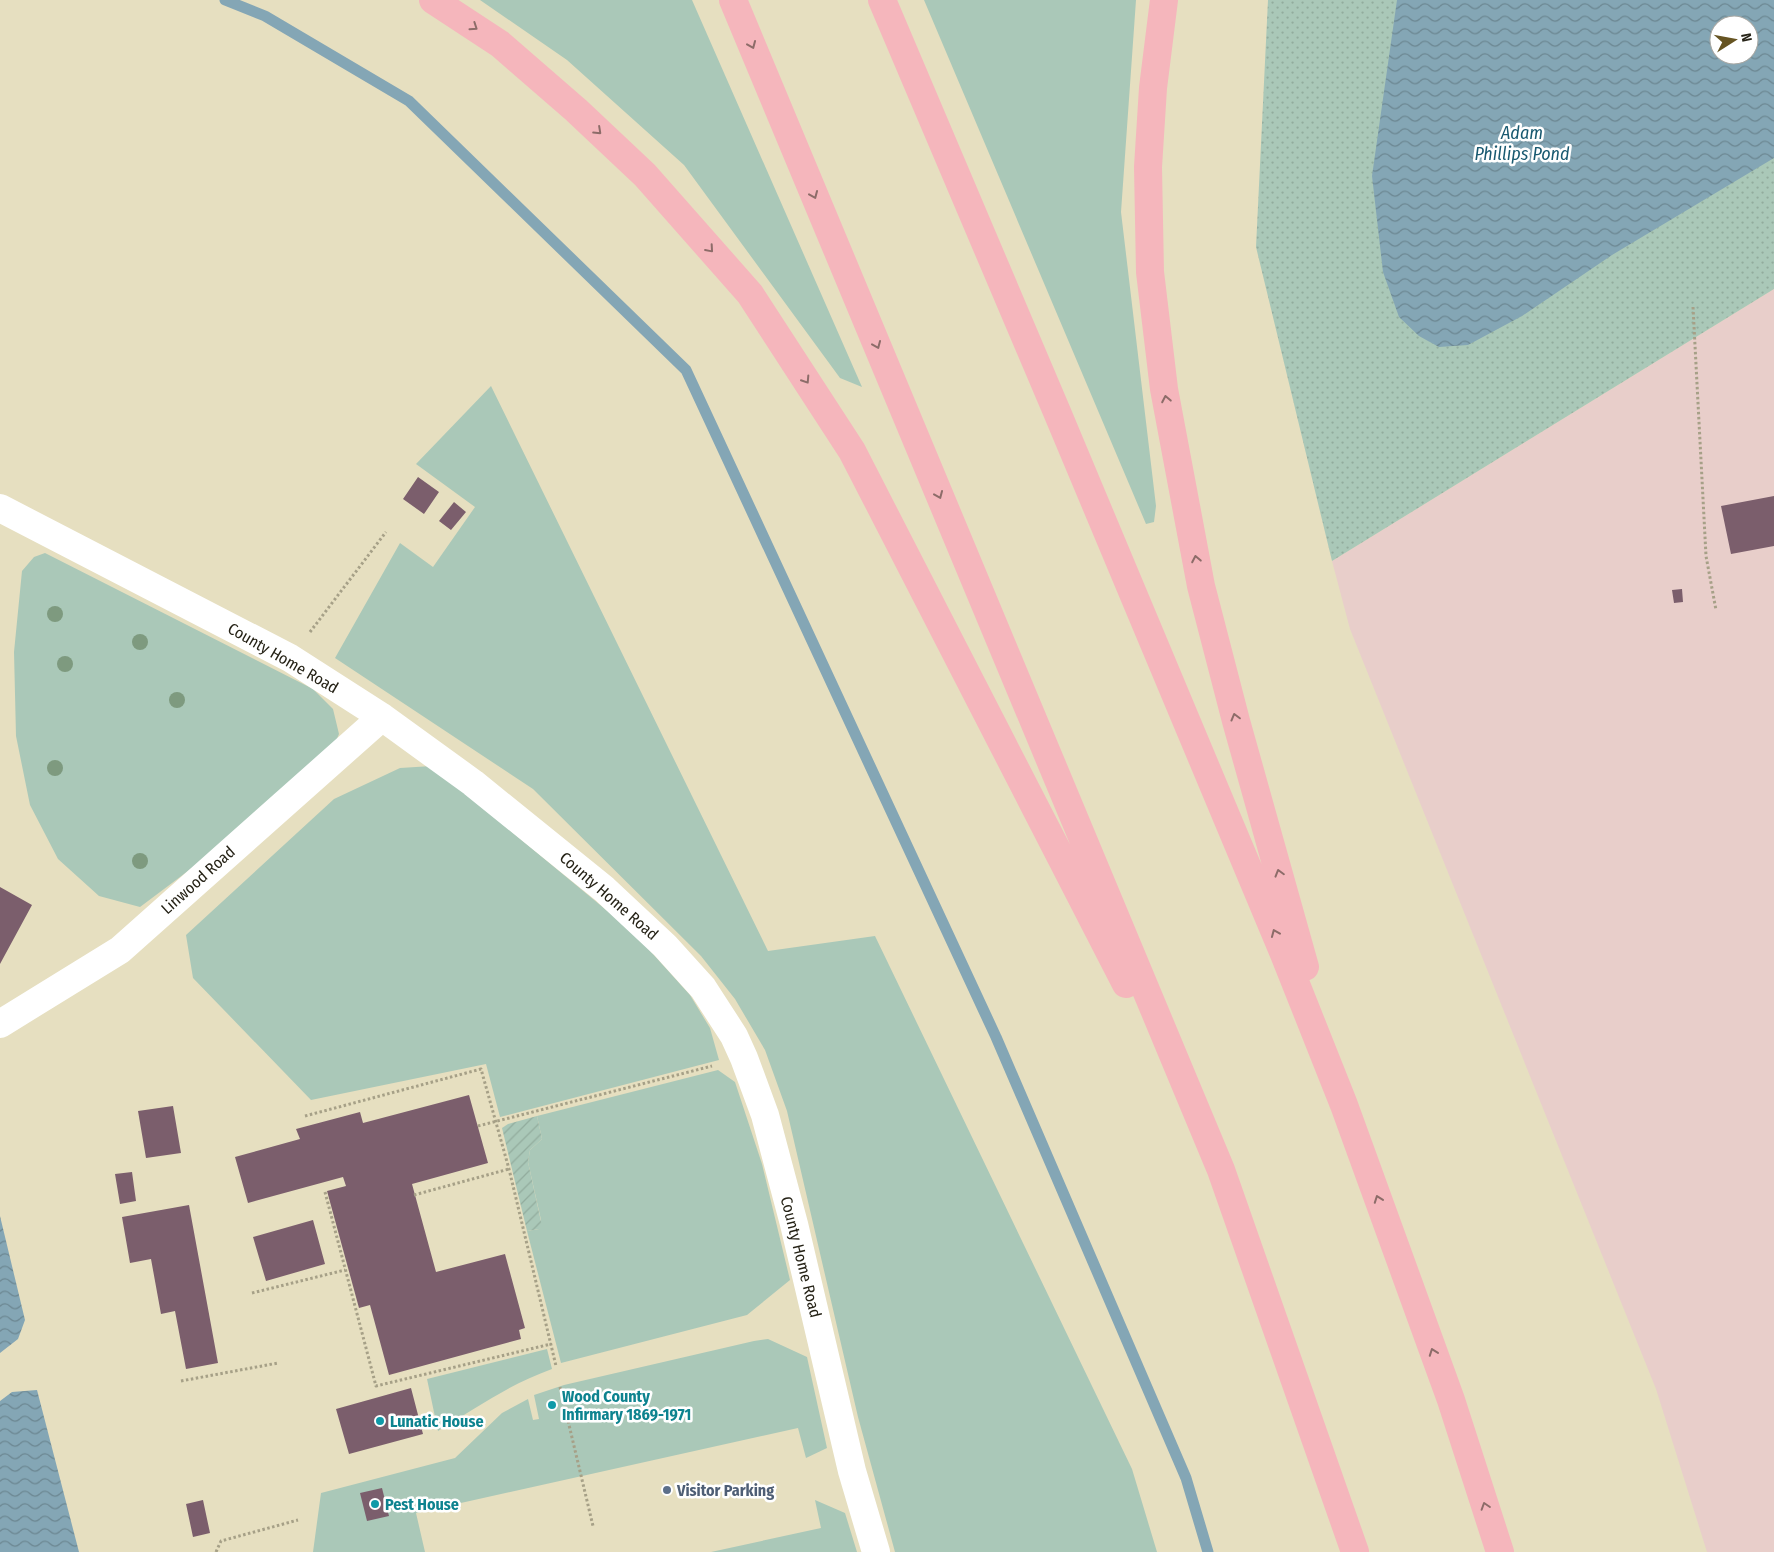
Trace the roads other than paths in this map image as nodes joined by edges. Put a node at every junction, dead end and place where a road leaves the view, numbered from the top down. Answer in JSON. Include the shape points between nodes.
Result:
{"nodes":[{"id":1,"x":433,"y":0,"type":"edge"},
{"id":2,"x":733,"y":0,"type":"edge"},
{"id":3,"x":882,"y":0,"type":"edge"},
{"id":4,"x":1164,"y":0,"type":"edge"},
{"id":5,"x":0,"y":508,"type":"edge"},
{"id":6,"x":382,"y":717,"type":"junction"},
{"id":7,"x":0,"y":1024,"type":"edge"},
{"id":8,"x":1344,"y":1105,"type":"junction"},
{"id":9,"x":1221,"y":1170,"type":"junction"},
{"id":10,"x":876,"y":1552,"type":"edge"},
{"id":11,"x":1355,"y":1552,"type":"edge"},
{"id":12,"x":1500,"y":1552,"type":"edge"}],
"edges":[{"from":1,"to":9,"type":"highway","one_way":true,"via":[[500,44],[576,110],[645,174],[750,294],[852,451]]},
{"from":2,"to":9,"type":"highway","one_way":true},
{"from":8,"to":3,"type":"highway","one_way":true,"via":[[1284,954]]},
{"from":8,"to":4,"type":"highway","one_way":true,"via":[[1238,731],[1201,586],[1164,388],[1150,272],[1148,167],[1153,88]]},
{"from":5,"to":6,"type":"street","name":"County Home Road","via":[[290,658]]},
{"from":6,"to":7,"type":"street","name":"Linwood Road","via":[[120,950]]},
{"from":6,"to":10,"type":"street","name":"County Home Road","via":[[474,783],[604,889],[665,946],[703,988],[734,1036],[765,1115],[852,1471]]},
{"from":12,"to":8,"type":"highway","one_way":true,"via":[[1451,1400]]},
{"from":9,"to":11,"type":"highway"}]}
